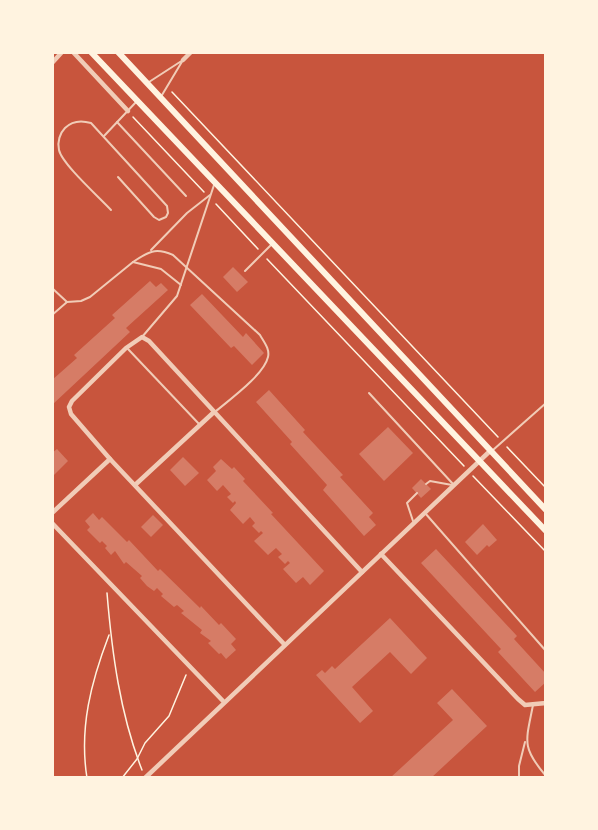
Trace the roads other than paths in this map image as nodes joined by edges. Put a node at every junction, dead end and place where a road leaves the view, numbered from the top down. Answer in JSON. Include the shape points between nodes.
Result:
{"nodes":[{"id":1,"x":62,"y":52,"type":"edge"},
{"id":2,"x":73,"y":52,"type":"edge"},
{"id":3,"x":91,"y":52,"type":"edge"},
{"id":4,"x":118,"y":52,"type":"edge"},
{"id":5,"x":191,"y":52,"type":"edge"},
{"id":6,"x":183,"y":60,"type":"junction"},
{"id":7,"x":52,"y":63,"type":"edge"},
{"id":8,"x":147,"y":83,"type":"junction"},
{"id":9,"x":160,"y":98,"type":"junction"},
{"id":10,"x":137,"y":101,"type":"junction"},
{"id":11,"x":128,"y":111,"type":"junction"},
{"id":12,"x":117,"y":122,"type":"junction"},
{"id":13,"x":104,"y":136,"type":"junction"},
{"id":14,"x":118,"y":177,"type":"dead end"},
{"id":15,"x":214,"y":182,"type":"junction"},
{"id":16,"x":186,"y":196,"type":"dead end"},
{"id":17,"x":209,"y":196,"type":"junction"},
{"id":18,"x":111,"y":210,"type":"dead end"},
{"id":19,"x":272,"y":244,"type":"junction"},
{"id":20,"x":149,"y":252,"type":"junction"},
{"id":21,"x":133,"y":262,"type":"junction"},
{"id":22,"x":187,"y":266,"type":"junction"},
{"id":23,"x":245,"y":271,"type":"dead end"},
{"id":24,"x":181,"y":285,"type":"junction"},
{"id":25,"x":52,"y":288,"type":"edge"},
{"id":26,"x":67,"y":302,"type":"junction"},
{"id":27,"x":52,"y":315,"type":"edge"},
{"id":28,"x":142,"y":337,"type":"junction"},
{"id":29,"x":126,"y":348,"type":"junction"},
{"id":30,"x":369,"y":393,"type":"dead end"},
{"id":31,"x":546,"y":403,"type":"edge"},
{"id":32,"x":214,"y":412,"type":"junction"},
{"id":33,"x":200,"y":425,"type":"junction"},
{"id":34,"x":490,"y":451,"type":"junction"},
{"id":35,"x":110,"y":459,"type":"junction"},
{"id":36,"x":480,"y":462,"type":"junction"},
{"id":37,"x":426,"y":484,"type":"dead end"},
{"id":38,"x":135,"y":485,"type":"junction"},
{"id":39,"x":455,"y":486,"type":"junction"},
{"id":40,"x":417,"y":493,"type":"dead end"},
{"id":41,"x":546,"y":510,"type":"edge"},
{"id":42,"x":52,"y":513,"type":"edge"},
{"id":43,"x":424,"y":513,"type":"junction"},
{"id":44,"x":52,"y":523,"type":"edge"},
{"id":45,"x":414,"y":523,"type":"junction"},
{"id":46,"x":546,"y":531,"type":"edge"},
{"id":47,"x":381,"y":554,"type":"junction"},
{"id":48,"x":362,"y":572,"type":"junction"},
{"id":49,"x":284,"y":644,"type":"junction"},
{"id":50,"x":546,"y":651,"type":"edge"},
{"id":51,"x":224,"y":701,"type":"junction"},
{"id":52,"x":546,"y":703,"type":"edge"},
{"id":53,"x":533,"y":705,"type":"junction"},
{"id":54,"x":526,"y":738,"type":"junction"},
{"id":55,"x":546,"y":776,"type":"edge"},
{"id":56,"x":145,"y":777,"type":"edge"},
{"id":57,"x":519,"y":777,"type":"edge"}],
"edges":[{"from":1,"to":7,"type":"street"},
{"from":2,"to":11,"type":"street"},
{"from":3,"to":10,"type":"main road"},
{"from":4,"to":8,"type":"main road"},
{"from":5,"to":6,"type":"street"},
{"from":6,"to":8,"type":"lane"},
{"from":6,"to":9,"type":"lane"},
{"from":8,"to":9,"type":"main road"},
{"from":9,"to":34,"type":"main road"},
{"from":10,"to":11,"type":"lane"},
{"from":10,"to":15,"type":"main road"},
{"from":11,"to":12,"type":"lane"},
{"from":12,"to":13,"type":"lane"},
{"from":12,"to":16,"type":"lane"},
{"from":13,"to":14,"type":"lane","via":[[167,206],[166,217],[154,218]]},
{"from":13,"to":18,"type":"lane","via":[[91,123],[73,122],[62,131],[58,144],[62,157]]},
{"from":15,"to":17,"type":"lane"},
{"from":15,"to":19,"type":"main road"},
{"from":17,"to":20,"type":"lane"},
{"from":17,"to":22,"type":"lane"},
{"from":19,"to":23,"type":"lane"},
{"from":19,"to":36,"type":"main road"},
{"from":20,"to":21,"type":"lane"},
{"from":20,"to":22,"type":"lane","via":[[162,250]]},
{"from":21,"to":24,"type":"lane","via":[[161,269]]},
{"from":21,"to":26,"type":"lane","via":[[90,297]]},
{"from":22,"to":24,"type":"lane"},
{"from":22,"to":32,"type":"lane","via":[[260,335],[267,347],[268,357],[263,366]]},
{"from":24,"to":28,"type":"lane","via":[[177,296]]},
{"from":25,"to":26,"type":"lane"},
{"from":26,"to":27,"type":"lane"},
{"from":28,"to":29,"type":"street"},
{"from":28,"to":32,"type":"street"},
{"from":29,"to":33,"type":"lane"},
{"from":29,"to":35,"type":"street","via":[[69,407]]},
{"from":30,"to":39,"type":"lane"},
{"from":31,"to":34,"type":"lane"},
{"from":32,"to":33,"type":"street"},
{"from":32,"to":48,"type":"street"},
{"from":33,"to":38,"type":"street"},
{"from":34,"to":36,"type":"street"},
{"from":34,"to":41,"type":"main road"},
{"from":35,"to":38,"type":"street"},
{"from":35,"to":42,"type":"street"},
{"from":36,"to":39,"type":"street"},
{"from":36,"to":46,"type":"main road"},
{"from":37,"to":39,"type":"lane","via":[[430,481]]},
{"from":38,"to":49,"type":"street"},
{"from":39,"to":43,"type":"street"},
{"from":40,"to":45,"type":"lane","via":[[408,503]]},
{"from":43,"to":45,"type":"street"},
{"from":43,"to":50,"type":"lane"},
{"from":44,"to":51,"type":"street"},
{"from":45,"to":47,"type":"street"},
{"from":47,"to":48,"type":"street"},
{"from":47,"to":53,"type":"street","via":[[518,699]]},
{"from":48,"to":49,"type":"street"},
{"from":49,"to":51,"type":"street"},
{"from":51,"to":56,"type":"street"},
{"from":52,"to":53,"type":"street"},
{"from":53,"to":54,"type":"lane"},
{"from":54,"to":55,"type":"lane","via":[[530,756]]},
{"from":54,"to":57,"type":"lane"}]}
